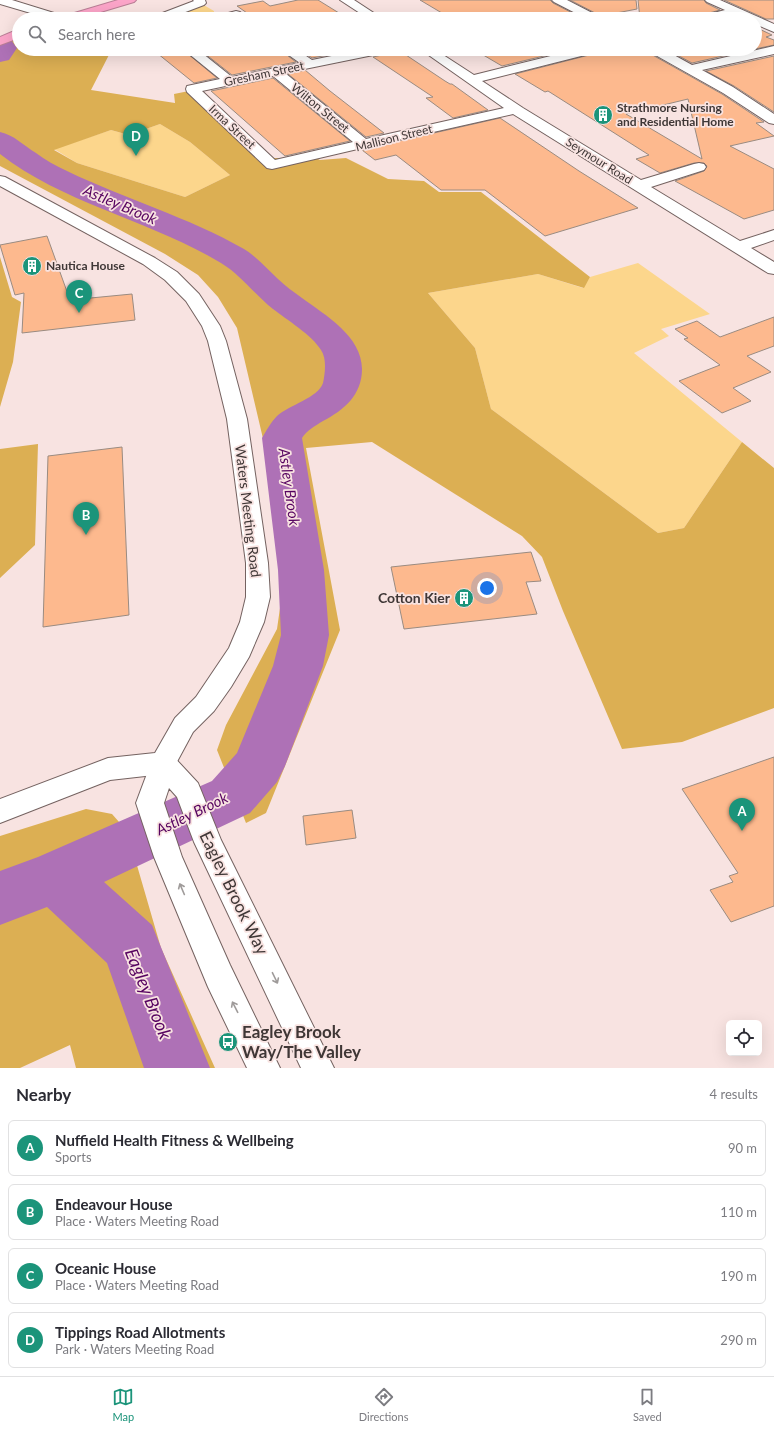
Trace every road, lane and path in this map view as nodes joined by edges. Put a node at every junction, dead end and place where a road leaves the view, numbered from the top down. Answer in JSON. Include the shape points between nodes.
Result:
{"nodes":[{"id":1,"x":0,"y":0,"type":"edge"},
{"id":2,"x":130,"y":0,"type":"edge"},
{"id":3,"x":199,"y":0,"type":"edge"},
{"id":4,"x":346,"y":0,"type":"edge"},
{"id":5,"x":558,"y":0,"type":"edge"},
{"id":6,"x":711,"y":0,"type":"edge"},
{"id":7,"x":736,"y":11,"type":"joint"},
{"id":8,"x":40,"y":12,"type":"edge"},
{"id":9,"x":88,"y":12,"type":"edge"},
{"id":10,"x":175,"y":12,"type":"edge"},
{"id":11,"x":366,"y":12,"type":"edge"},
{"id":12,"x":582,"y":12,"type":"edge"},
{"id":13,"x":732,"y":12,"type":"edge"},
{"id":14,"x":762,"y":23,"type":"edge"},
{"id":15,"x":774,"y":28,"type":"edge"},
{"id":16,"x":12,"y":34,"type":"edge"},
{"id":17,"x":0,"y":36,"type":"edge"},
{"id":18,"x":12,"y":36,"type":"edge"},
{"id":19,"x":0,"y":41,"type":"edge"},
{"id":20,"x":774,"y":50,"type":"edge"},
{"id":21,"x":762,"y":53,"type":"edge"},
{"id":22,"x":198,"y":56,"type":"edge"},
{"id":23,"x":298,"y":56,"type":"edge"},
{"id":24,"x":349,"y":56,"type":"edge"},
{"id":25,"x":436,"y":56,"type":"edge"},
{"id":26,"x":565,"y":56,"type":"edge"},
{"id":27,"x":667,"y":56,"type":"edge"},
{"id":28,"x":748,"y":56,"type":"edge"},
{"id":29,"x":310,"y":64,"type":"junction"},
{"id":30,"x":692,"y":69,"type":"junction"},
{"id":31,"x":275,"y":71,"type":"junction"},
{"id":32,"x":471,"y":80,"type":"junction"},
{"id":33,"x":230,"y":81,"type":"junction"},
{"id":34,"x":192,"y":89,"type":"joint"},
{"id":35,"x":515,"y":109,"type":"junction"},
{"id":36,"x":774,"y":120,"type":"edge"},
{"id":37,"x":365,"y":144,"type":"junction"},
{"id":38,"x":272,"y":165,"type":"joint"},
{"id":39,"x":699,"y":167,"type":"dead end"},
{"id":40,"x":0,"y":180,"type":"edge"},
{"id":41,"x":638,"y":186,"type":"junction"},
{"id":42,"x":774,"y":235,"type":"edge"},
{"id":43,"x":738,"y":247,"type":"junction"},
{"id":44,"x":774,"y":269,"type":"edge"},
{"id":45,"x":163,"y":763,"type":"junction"},
{"id":46,"x":0,"y":811,"type":"edge"},
{"id":47,"x":264,"y":1068,"type":"edge"},
{"id":48,"x":318,"y":1068,"type":"edge"}],
"edges":[{"from":1,"to":8,"type":"street"},
{"from":2,"to":9,"type":"highway"},
{"from":3,"to":10,"type":"street","via":[[200,3]]},
{"from":4,"to":11,"type":"street"},
{"from":5,"to":12,"type":"street"},
{"from":6,"to":7,"type":"street"},
{"from":7,"to":13,"type":"street"},
{"from":14,"to":15,"type":"street"},
{"from":16,"to":17,"type":"highway"},
{"from":18,"to":19,"type":"highway"},
{"from":20,"to":21,"type":"street"},
{"from":22,"to":33,"type":"street"},
{"from":23,"to":29,"type":"street"},
{"from":24,"to":29,"type":"street","name":"Gresham Street"},
{"from":25,"to":32,"type":"street","name":"Seymour Road"},
{"from":26,"to":32,"type":"street"},
{"from":27,"to":30,"type":"street"},
{"from":28,"to":30,"type":"street"},
{"from":29,"to":31,"type":"street","name":"Gresham Street"},
{"from":30,"to":36,"type":"street"},
{"from":31,"to":33,"type":"street","name":"Gresham Street"},
{"from":31,"to":37,"type":"street","name":"Wilton Street"},
{"from":32,"to":35,"type":"street","name":"Seymour Road"},
{"from":33,"to":34,"type":"street","name":"Gresham Street"},
{"from":34,"to":38,"type":"street","name":"Irma Street"},
{"from":35,"to":37,"type":"street","name":"Mallison Street"},
{"from":35,"to":41,"type":"street","name":"Seymour Road"},
{"from":37,"to":38,"type":"street","name":"Mallison Street"},
{"from":39,"to":41,"type":"street"},
{"from":40,"to":45,"type":"street","name":"Waters Meeting Road","via":[[149,261],[171,276],[199,306],[217,341],[237,419],[257,563],[258,597],[252,622],[240,650],[205,704],[184,725]]},
{"from":41,"to":43,"type":"street","name":"Seymour Road"},
{"from":42,"to":43,"type":"street"},
{"from":43,"to":44,"type":"street","name":"Seymour Road"},
{"from":45,"to":46,"type":"street","via":[[108,770]]},
{"from":47,"to":45,"type":"street","one_way":true,"via":[[218,976],[168,857],[150,803]]},
{"from":45,"to":48,"type":"street","name":"Eagley Brook Way","one_way":true,"via":[[188,791],[208,842]]}]}
